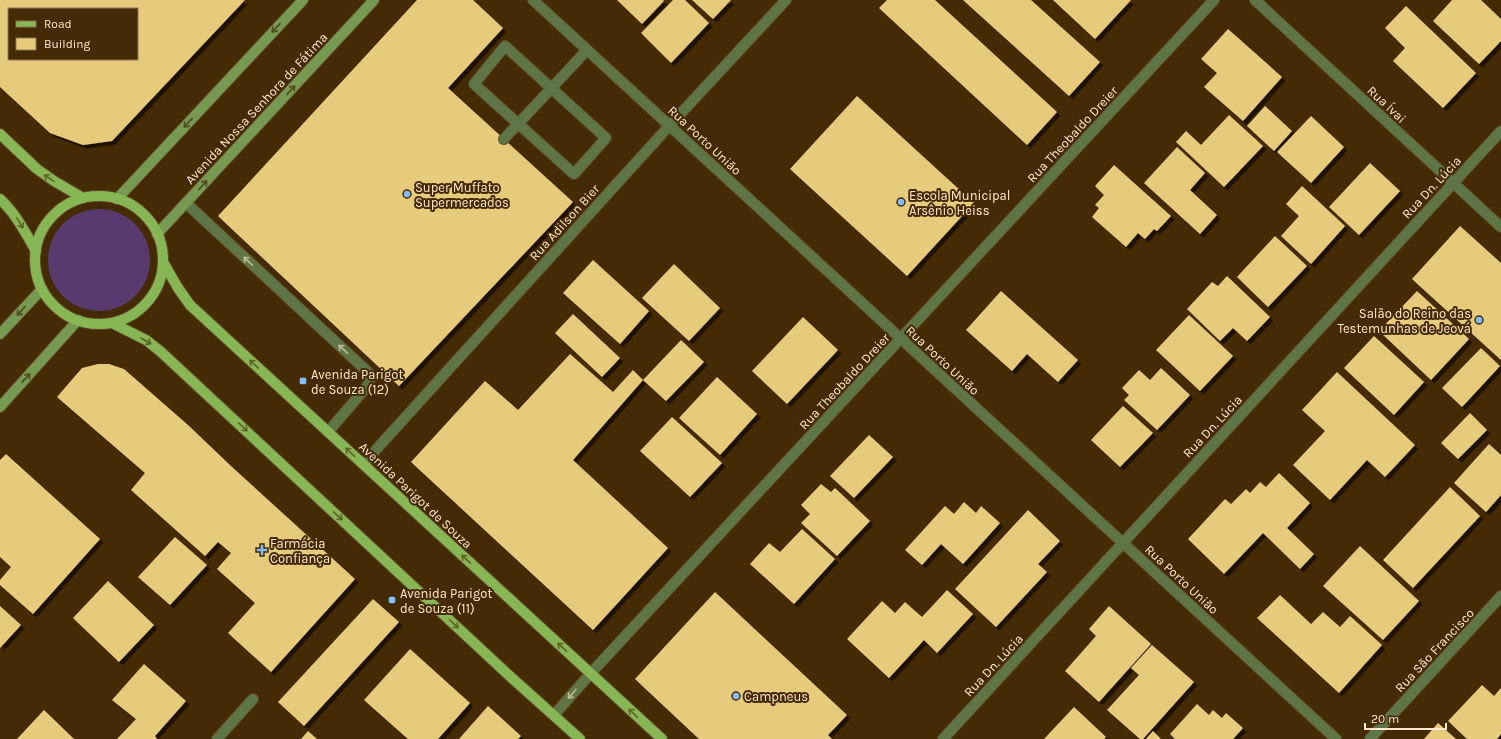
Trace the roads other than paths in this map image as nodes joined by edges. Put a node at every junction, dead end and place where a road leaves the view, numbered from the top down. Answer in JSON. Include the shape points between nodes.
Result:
{"nodes":[{"id":1,"x":303,"y":0,"type":"edge"},
{"id":2,"x":374,"y":0,"type":"edge"},
{"id":3,"x":533,"y":0,"type":"edge"},
{"id":4,"x":786,"y":0,"type":"edge"},
{"id":5,"x":1214,"y":0,"type":"edge"},
{"id":6,"x":1255,"y":0,"type":"edge"},
{"id":7,"x":587,"y":50,"type":"junction"},
{"id":8,"x":551,"y":88,"type":"junction"},
{"id":9,"x":518,"y":124,"type":"junction"},
{"id":10,"x":670,"y":125,"type":"junction"},
{"id":11,"x":1501,"y":131,"type":"edge"},
{"id":12,"x":0,"y":134,"type":"edge"},
{"id":13,"x":504,"y":139,"type":"dead end"},
{"id":14,"x":1453,"y":183,"type":"junction"},
{"id":15,"x":83,"y":198,"type":"junction"},
{"id":16,"x":0,"y":199,"type":"edge"},
{"id":17,"x":117,"y":199,"type":"junction"},
{"id":18,"x":186,"y":203,"type":"junction"},
{"id":19,"x":1501,"y":227,"type":"edge"},
{"id":20,"x":157,"y":234,"type":"junction"},
{"id":21,"x":36,"y":251,"type":"junction"},
{"id":22,"x":163,"y":262,"type":"junction"},
{"id":23,"x":42,"y":289,"type":"junction"},
{"id":24,"x":78,"y":320,"type":"junction"},
{"id":25,"x":112,"y":322,"type":"junction"},
{"id":26,"x":0,"y":334,"type":"edge"},
{"id":27,"x":901,"y":338,"type":"junction"},
{"id":28,"x":0,"y":407,"type":"edge"},
{"id":29,"x":328,"y":432,"type":"junction"},
{"id":30,"x":363,"y":464,"type":"junction"},
{"id":31,"x":1123,"y":543,"type":"junction"},
{"id":32,"x":1501,"y":596,"type":"edge"},
{"id":33,"x":591,"y":673,"type":"junction"},
{"id":34,"x":253,"y":699,"type":"dead end"},
{"id":35,"x":554,"y":715,"type":"junction"},
{"id":36,"x":217,"y":739,"type":"edge"},
{"id":37,"x":580,"y":739,"type":"edge"},
{"id":38,"x":662,"y":739,"type":"edge"},
{"id":39,"x":943,"y":739,"type":"edge"},
{"id":40,"x":1336,"y":739,"type":"edge"},
{"id":41,"x":1370,"y":739,"type":"edge"}],
"edges":[{"from":1,"to":17,"type":"street","one_way":true},
{"from":18,"to":2,"type":"street","name":"Avenida Nossa Senhora de Fátima","one_way":true},
{"from":3,"to":7,"type":"street","name":"Rua Porto União"},
{"from":4,"to":10,"type":"street","name":"Rua Adilson Bier"},
{"from":5,"to":27,"type":"street","name":"Rua Theobaldo Dreier"},
{"from":6,"to":14,"type":"street","name":"Rua Ívai"},
{"from":7,"to":8,"type":"street"},
{"from":7,"to":10,"type":"street","name":"Rua Porto União"},
{"from":8,"to":9,"type":"street"},
{"from":8,"to":9,"type":"street","via":[[505,46],[474,84]]},
{"from":8,"to":9,"type":"street","via":[[606,138],[574,174]]},
{"from":9,"to":13,"type":"street"},
{"from":10,"to":27,"type":"street","name":"Rua Porto União"},
{"from":10,"to":30,"type":"street","name":"Rua Adilson Bier"},
{"from":11,"to":14,"type":"street","name":"Rua Dn. Lúcia"},
{"from":15,"to":12,"type":"main road","one_way":true,"via":[[37,170]]},
{"from":14,"to":19,"type":"street","name":"Rua Ívai"},
{"from":14,"to":31,"type":"street","name":"Rua Dn. Lúcia"},
{"from":15,"to":17,"type":"main road","name":"Avenida Parigot de Souza","via":[[101,196]]},
{"from":15,"to":21,"type":"main road","name":"Avenida Parigot de Souza","via":[[58,210],[47,222]]},
{"from":16,"to":21,"type":"main road","name":"Avenida Parigot de Souza","one_way":true,"via":[[19,221]]},
{"from":17,"to":20,"type":"main road","name":"Avenida Parigot de Souza","via":[[134,207],[146,217]]},
{"from":18,"to":20,"type":"street","name":"Avenida Nossa Senhora de Fátima"},
{"from":29,"to":18,"type":"street","one_way":true,"via":[[369,384],[369,373]]},
{"from":20,"to":22,"type":"main road","name":"Avenida Parigot de Souza","via":[[162,246]]},
{"from":21,"to":23,"type":"main road","name":"Avenida Parigot de Souza","via":[[36,271]]},
{"from":22,"to":25,"type":"main road","name":"Avenida Parigot de Souza","via":[[160,280],[152,296],[127,318]]},
{"from":29,"to":22,"type":"main road","name":"Avenida Parigot de Souza","one_way":true,"via":[[190,305]]},
{"from":23,"to":24,"type":"main road","name":"Avenida Parigot de Souza","via":[[63,313]]},
{"from":23,"to":26,"type":"street","one_way":true},
{"from":24,"to":25,"type":"main road","name":"Avenida Parigot de Souza","via":[[94,324]]},
{"from":28,"to":24,"type":"street","one_way":true},
{"from":25,"to":35,"type":"main road","one_way":true,"via":[[146,340],[160,351]]},
{"from":27,"to":31,"type":"street","name":"Rua Porto União"},
{"from":27,"to":33,"type":"street","name":"Rua Theobaldo Dreier"},
{"from":30,"to":29,"type":"main road","name":"Avenida Parigot de Souza","one_way":true},
{"from":33,"to":30,"type":"main road","name":"Avenida Parigot de Souza","one_way":true},
{"from":31,"to":39,"type":"street","name":"Rua Dn. Lúcia"},
{"from":31,"to":40,"type":"street","name":"Rua Porto União"},
{"from":32,"to":41,"type":"street","name":"Rua São Francisco"},
{"from":33,"to":35,"type":"street","name":"Rua Theobaldo Dreier","one_way":true},
{"from":38,"to":33,"type":"main road","name":"Avenida Parigot de Souza","one_way":true},
{"from":34,"to":36,"type":"street"},
{"from":35,"to":37,"type":"main road"}]}
